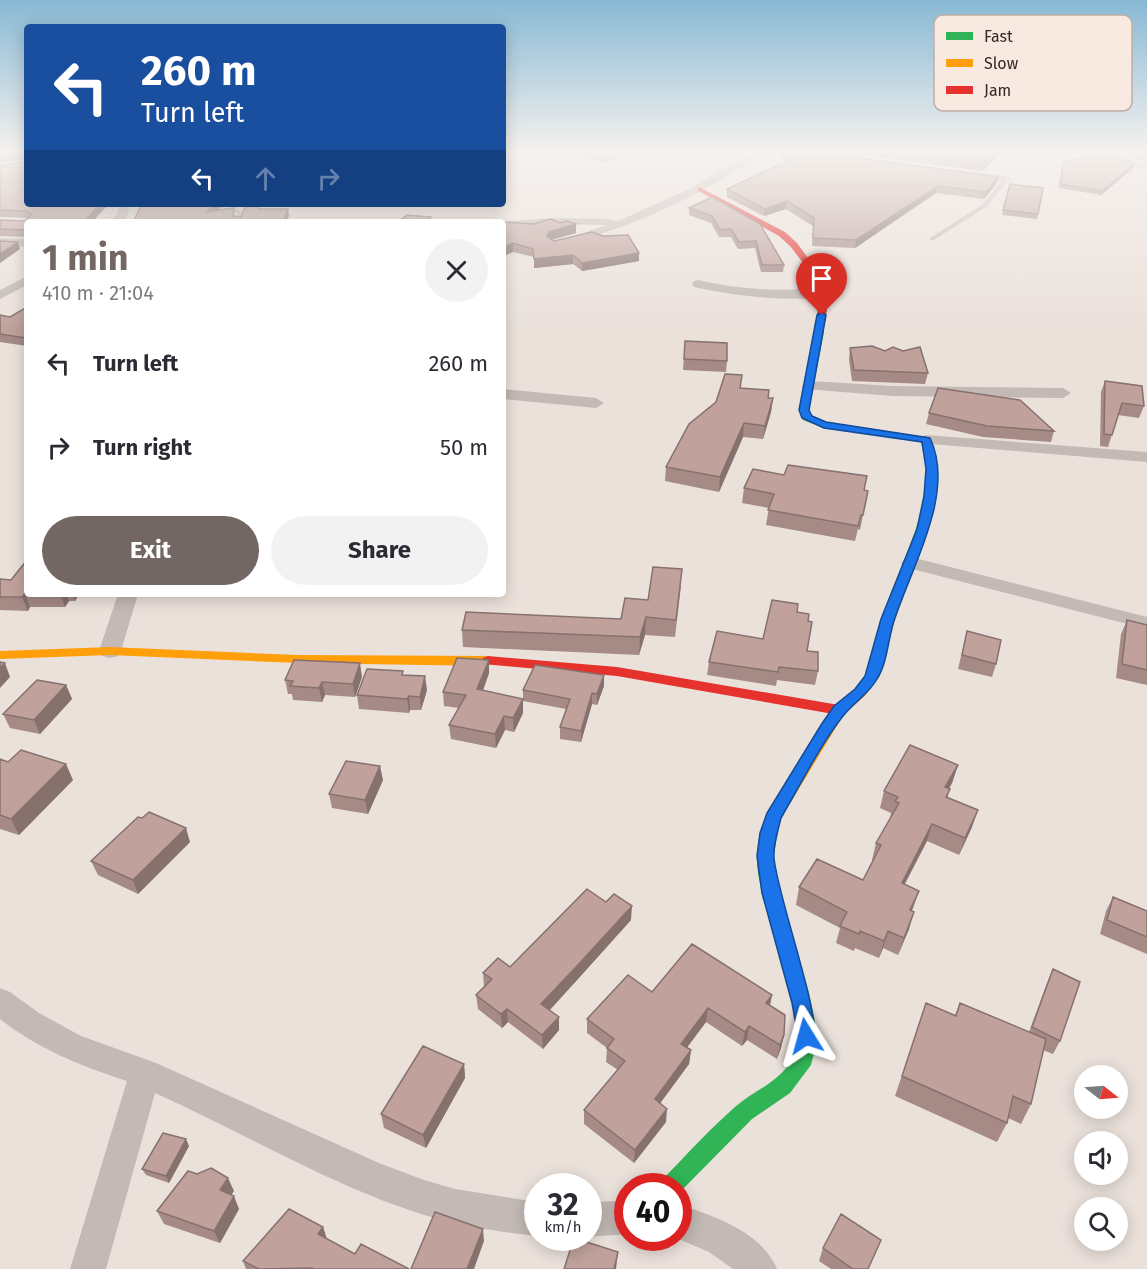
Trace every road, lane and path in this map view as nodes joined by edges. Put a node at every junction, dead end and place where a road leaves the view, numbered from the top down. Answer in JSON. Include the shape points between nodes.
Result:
{"nodes":[{"id":1,"x":234,"y":210,"type":"edge"},
{"id":2,"x":653,"y":210,"type":"edge"},
{"id":3,"x":738,"y":210,"type":"edge"},
{"id":4,"x":977,"y":210,"type":"edge"},
{"id":5,"x":240,"y":219,"type":"edge"},
{"id":6,"x":626,"y":223,"type":"junction"},
{"id":7,"x":506,"y":225,"type":"edge"},
{"id":8,"x":932,"y":239,"type":"dead end"},
{"id":9,"x":0,"y":242,"type":"edge"},
{"id":10,"x":24,"y":243,"type":"edge"},
{"id":11,"x":555,"y":244,"type":"edge"},
{"id":12,"x":23,"y":283,"type":"edge"},
{"id":13,"x":698,"y":284,"type":"dead end"},
{"id":14,"x":0,"y":285,"type":"edge"},
{"id":15,"x":825,"y":291,"type":"junction"},
{"id":16,"x":0,"y":295,"type":"edge"},
{"id":17,"x":810,"y":386,"type":"junction"},
{"id":18,"x":1063,"y":393,"type":"dead end"},
{"id":19,"x":506,"y":394,"type":"edge"},
{"id":20,"x":596,"y":403,"type":"dead end"},
{"id":21,"x":926,"y":440,"type":"junction"},
{"id":22,"x":1147,"y":457,"type":"edge"},
{"id":23,"x":910,"y":563,"type":"junction"},
{"id":24,"x":127,"y":597,"type":"edge"},
{"id":25,"x":1147,"y":623,"type":"edge"},
{"id":26,"x":110,"y":651,"type":"junction"},
{"id":27,"x":0,"y":655,"type":"edge"},
{"id":28,"x":839,"y":710,"type":"junction"},
{"id":29,"x":0,"y":1001,"type":"edge"},
{"id":30,"x":145,"y":1073,"type":"junction"},
{"id":31,"x":683,"y":1173,"type":"edge"},
{"id":32,"x":524,"y":1218,"type":"edge"},
{"id":33,"x":692,"y":1227,"type":"edge"},
{"id":34,"x":88,"y":1269,"type":"edge"},
{"id":35,"x":759,"y":1269,"type":"edge"}],
"edges":[{"from":1,"to":5,"type":"lane","via":[[241,213]]},
{"from":2,"to":6,"type":"street"},
{"from":3,"to":15,"type":"street","via":[[795,245]]},
{"from":4,"to":8,"type":"lane"},
{"from":6,"to":7,"type":"street","via":[[550,220]]},
{"from":6,"to":11,"type":"street"},
{"from":9,"to":10,"type":"street"},
{"from":12,"to":14,"type":"street"},
{"from":12,"to":16,"type":"street"},
{"from":13,"to":15,"type":"street","via":[[761,295]]},
{"from":15,"to":17,"type":"street"},
{"from":17,"to":18,"type":"street"},
{"from":17,"to":21,"type":"street","via":[[804,413],[812,422]]},
{"from":19,"to":20,"type":"street"},
{"from":21,"to":22,"type":"street"},
{"from":21,"to":23,"type":"street","via":[[932,469],[930,496]]},
{"from":23,"to":25,"type":"street"},
{"from":23,"to":28,"type":"street","via":[[888,619],[872,677]]},
{"from":24,"to":26,"type":"street"},
{"from":26,"to":27,"type":"street"},
{"from":26,"to":28,"type":"street","via":[[572,667]]},
{"from":28,"to":31,"type":"street","via":[[773,817],[765,856],[806,1024],[804,1058],[800,1068],[777,1090],[706,1146]]},
{"from":29,"to":30,"type":"street","via":[[20,1018],[81,1051]]},
{"from":30,"to":32,"type":"street","via":[[409,1192],[452,1205]]},
{"from":30,"to":34,"type":"street"},
{"from":33,"to":35,"type":"street","via":[[748,1256]]}]}
